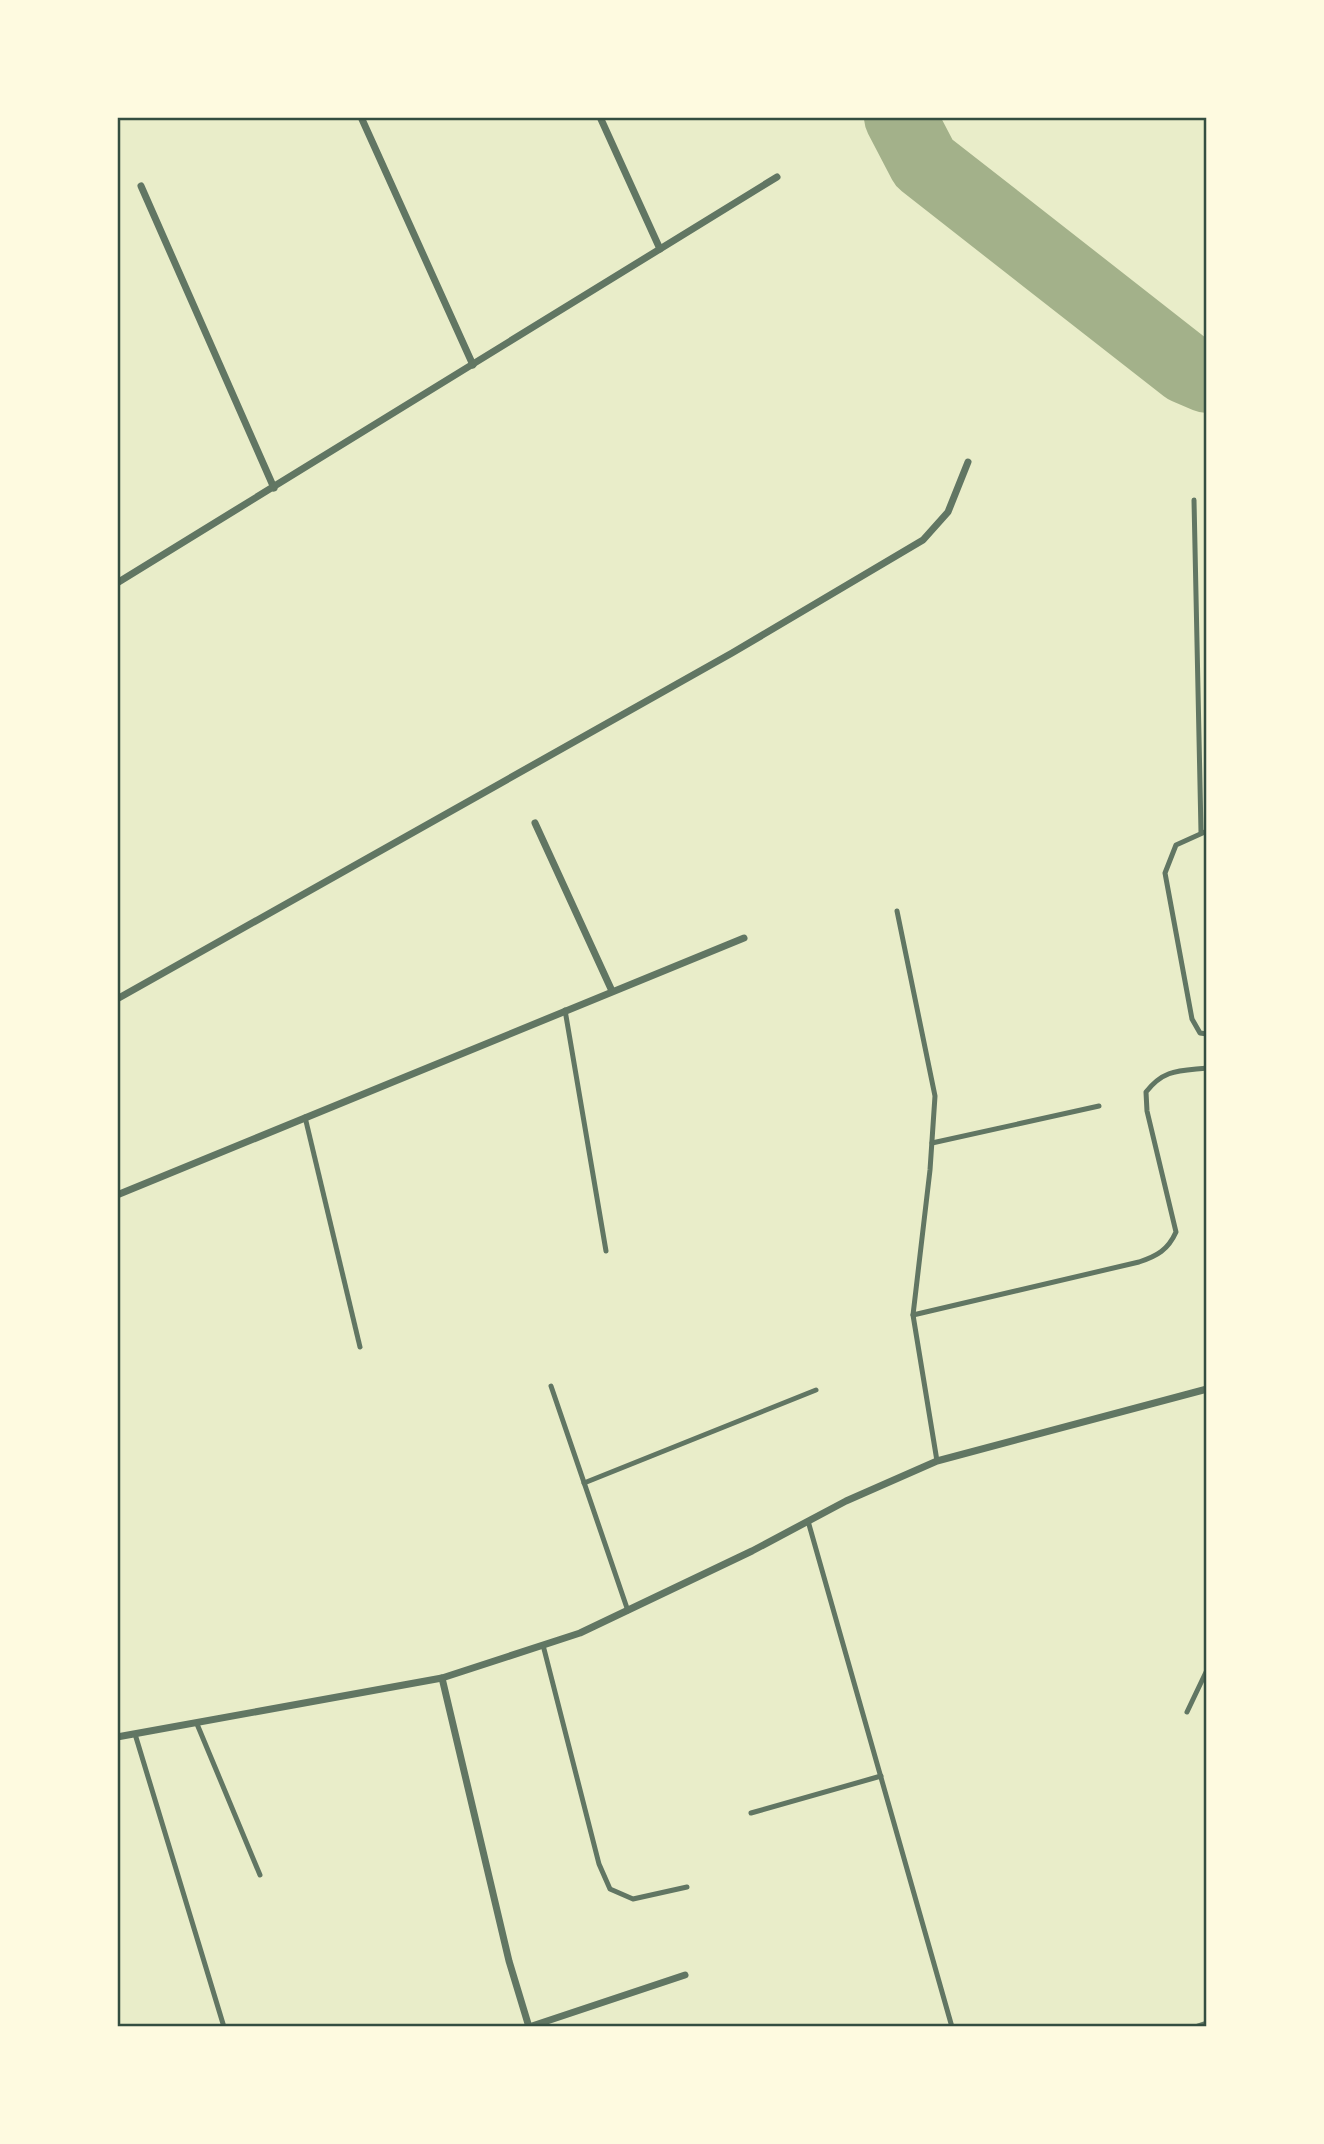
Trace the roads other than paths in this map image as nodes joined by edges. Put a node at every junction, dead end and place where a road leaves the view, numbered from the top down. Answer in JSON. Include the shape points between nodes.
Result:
{"nodes":[{"id":1,"x":361,"y":117,"type":"edge"},
{"id":2,"x":600,"y":117,"type":"edge"},
{"id":3,"x":777,"y":177,"type":"dead end"},
{"id":4,"x":141,"y":186,"type":"dead end"},
{"id":5,"x":660,"y":249,"type":"junction"},
{"id":6,"x":473,"y":365,"type":"junction"},
{"id":7,"x":968,"y":462,"type":"dead end"},
{"id":8,"x":274,"y":488,"type":"junction"},
{"id":9,"x":1194,"y":500,"type":"dead end"},
{"id":10,"x":117,"y":583,"type":"edge"},
{"id":11,"x":535,"y":822,"type":"dead end"},
{"id":12,"x":1204,"y":832,"type":"edge"},
{"id":13,"x":897,"y":911,"type":"dead end"},
{"id":14,"x":744,"y":938,"type":"dead end"},
{"id":15,"x":611,"y":990,"type":"junction"},
{"id":16,"x":117,"y":999,"type":"edge"},
{"id":17,"x":565,"y":1010,"type":"junction"},
{"id":18,"x":1207,"y":1034,"type":"edge"},
{"id":19,"x":1207,"y":1068,"type":"edge"},
{"id":20,"x":1100,"y":1106,"type":"dead end"},
{"id":21,"x":305,"y":1117,"type":"junction"},
{"id":22,"x":932,"y":1143,"type":"junction"},
{"id":23,"x":117,"y":1195,"type":"edge"},
{"id":24,"x":606,"y":1251,"type":"dead end"},
{"id":25,"x":913,"y":1315,"type":"junction"},
{"id":26,"x":360,"y":1347,"type":"dead end"},
{"id":27,"x":551,"y":1386,"type":"dead end"},
{"id":28,"x":1207,"y":1389,"type":"edge"},
{"id":29,"x":816,"y":1390,"type":"dead end"},
{"id":30,"x":937,"y":1461,"type":"junction"},
{"id":31,"x":584,"y":1483,"type":"junction"},
{"id":32,"x":808,"y":1521,"type":"junction"},
{"id":33,"x":628,"y":1612,"type":"junction"},
{"id":34,"x":543,"y":1645,"type":"junction"},
{"id":35,"x":1207,"y":1670,"type":"edge"},
{"id":36,"x":443,"y":1678,"type":"junction"},
{"id":37,"x":1187,"y":1712,"type":"dead end"},
{"id":38,"x":197,"y":1724,"type":"junction"},
{"id":39,"x":135,"y":1734,"type":"junction"},
{"id":40,"x":117,"y":1737,"type":"edge"},
{"id":41,"x":881,"y":1776,"type":"junction"},
{"id":42,"x":751,"y":1813,"type":"dead end"},
{"id":43,"x":260,"y":1875,"type":"dead end"},
{"id":44,"x":687,"y":1887,"type":"dead end"},
{"id":45,"x":685,"y":1975,"type":"dead end"},
{"id":46,"x":1207,"y":2024,"type":"edge"},
{"id":47,"x":225,"y":2027,"type":"edge"},
{"id":48,"x":952,"y":2027,"type":"edge"},
{"id":49,"x":1198,"y":2027,"type":"edge"}],
"edges":[{"from":1,"to":6,"type":"street"},
{"from":2,"to":5,"type":"street"},
{"from":3,"to":5,"type":"street"},
{"from":4,"to":8,"type":"street"},
{"from":5,"to":6,"type":"street"},
{"from":6,"to":8,"type":"street"},
{"from":7,"to":16,"type":"street","via":[[948,512],[923,540],[732,653]]},
{"from":8,"to":10,"type":"street"},
{"from":9,"to":12,"type":"lane"},
{"from":11,"to":15,"type":"street"},
{"from":12,"to":18,"type":"lane","via":[[1176,845],[1165,873],[1192,1018],[1200,1032]]},
{"from":13,"to":22,"type":"lane","via":[[935,1096]]},
{"from":14,"to":15,"type":"street"},
{"from":15,"to":17,"type":"street"},
{"from":17,"to":21,"type":"street"},
{"from":17,"to":24,"type":"lane"},
{"from":19,"to":25,"type":"lane","via":[[1158,1077],[1146,1092],[1176,1232],[1170,1245],[1139,1262]]},
{"from":20,"to":22,"type":"lane"},
{"from":21,"to":23,"type":"street"},
{"from":21,"to":26,"type":"lane"},
{"from":22,"to":25,"type":"lane"},
{"from":25,"to":30,"type":"lane"},
{"from":27,"to":31,"type":"lane"},
{"from":28,"to":30,"type":"street"},
{"from":29,"to":31,"type":"lane"},
{"from":30,"to":32,"type":"street"},
{"from":31,"to":33,"type":"lane"},
{"from":32,"to":33,"type":"street"},
{"from":32,"to":41,"type":"lane"},
{"from":33,"to":34,"type":"street"},
{"from":34,"to":36,"type":"street"},
{"from":34,"to":44,"type":"lane","via":[[599,1864],[610,1889],[633,1899]]},
{"from":35,"to":37,"type":"lane"},
{"from":36,"to":38,"type":"street"},
{"from":36,"to":45,"type":"street","via":[[509,1961],[529,2027]]},
{"from":38,"to":39,"type":"street"},
{"from":38,"to":43,"type":"lane"},
{"from":39,"to":40,"type":"street"},
{"from":39,"to":47,"type":"lane"},
{"from":41,"to":42,"type":"lane"},
{"from":41,"to":48,"type":"lane"},
{"from":46,"to":49,"type":"street"}]}
